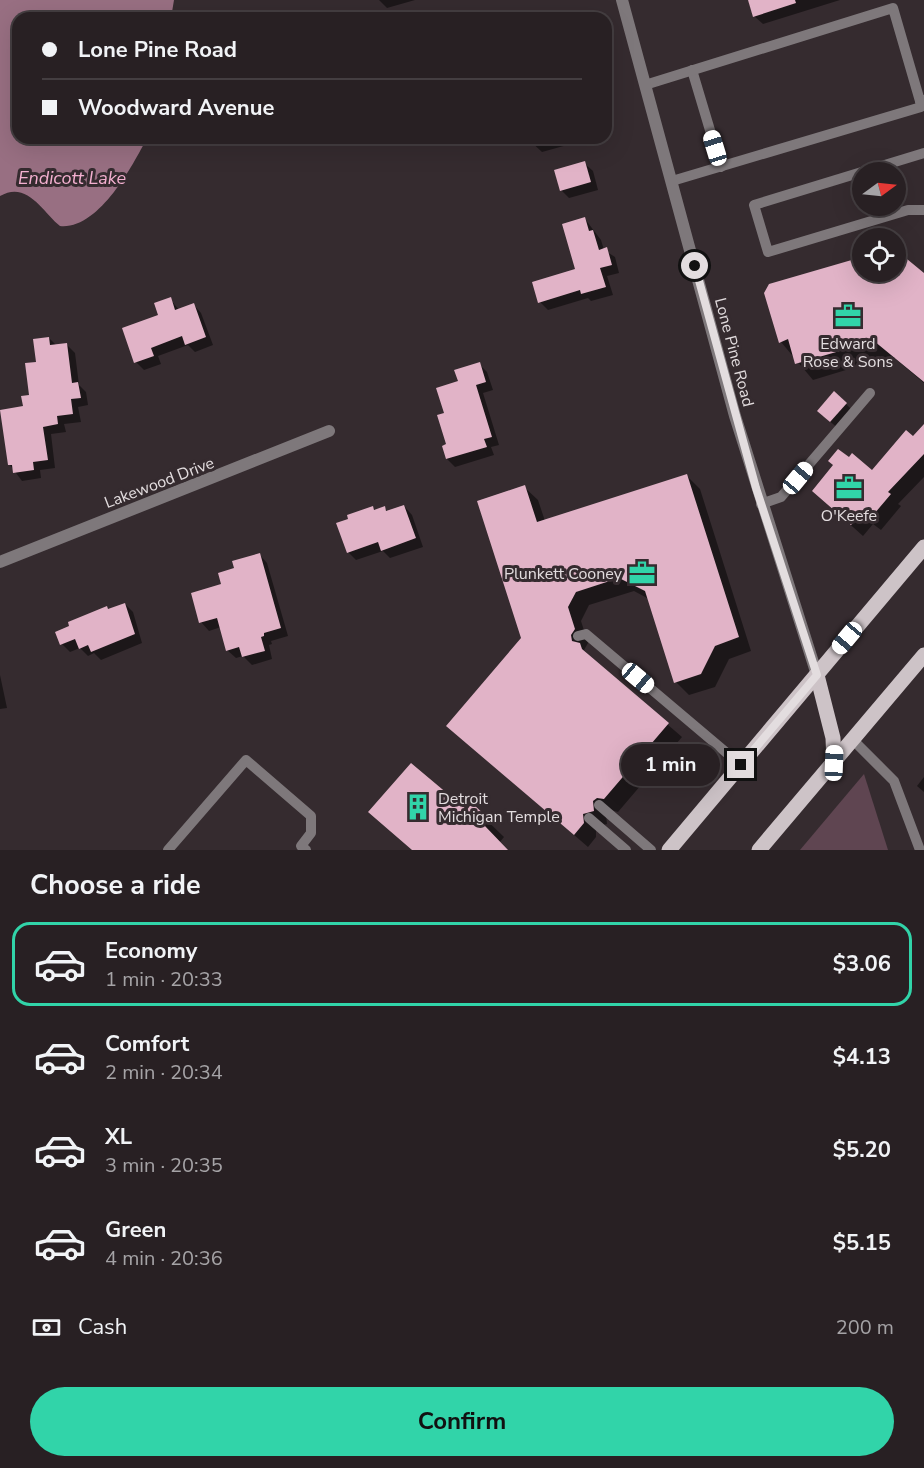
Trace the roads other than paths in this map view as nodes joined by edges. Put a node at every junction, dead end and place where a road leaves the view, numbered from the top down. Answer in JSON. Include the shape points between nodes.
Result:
{"nodes":[{"id":1,"x":622,"y":0,"type":"edge"},
{"id":2,"x":692,"y":70,"type":"junction"},
{"id":3,"x":645,"y":85,"type":"junction"},
{"id":4,"x":922,"y":100,"type":"edge"},
{"id":5,"x":924,"y":153,"type":"edge"},
{"id":6,"x":721,"y":167,"type":"junction"},
{"id":7,"x":672,"y":181,"type":"junction"},
{"id":8,"x":924,"y":210,"type":"edge"},
{"id":9,"x":870,"y":393,"type":"dead end"},
{"id":10,"x":329,"y":431,"type":"dead end"},
{"id":11,"x":761,"y":504,"type":"junction"},
{"id":12,"x":924,"y":547,"type":"edge"},
{"id":13,"x":0,"y":562,"type":"edge"},
{"id":14,"x":578,"y":636,"type":"dead end"},
{"id":15,"x":924,"y":655,"type":"edge"},
{"id":16,"x":817,"y":675,"type":"junction"},
{"id":17,"x":852,"y":740,"type":"junction"},
{"id":18,"x":834,"y":763,"type":"junction"},
{"id":19,"x":741,"y":765,"type":"junction"},
{"id":20,"x":599,"y":805,"type":"dead end"},
{"id":21,"x":589,"y":818,"type":"dead end"},
{"id":22,"x":301,"y":849,"type":"edge"},
{"id":23,"x":168,"y":850,"type":"edge"},
{"id":24,"x":626,"y":850,"type":"edge"},
{"id":25,"x":651,"y":850,"type":"edge"},
{"id":26,"x":669,"y":850,"type":"edge"},
{"id":27,"x":759,"y":850,"type":"edge"},
{"id":28,"x":920,"y":850,"type":"edge"}],
"edges":[{"from":1,"to":3,"type":"street","name":"Lone Pine Road"},
{"from":2,"to":3,"type":"lane"},
{"from":2,"to":4,"type":"lane","via":[[893,8]]},
{"from":2,"to":6,"type":"lane"},
{"from":3,"to":7,"type":"street","name":"Lone Pine Road"},
{"from":4,"to":6,"type":"lane","via":[[921,107]]},
{"from":5,"to":8,"type":"lane","via":[[754,205],[768,252],[908,210]]},
{"from":6,"to":7,"type":"lane"},
{"from":7,"to":11,"type":"street","name":"Lone Pine Road"},
{"from":9,"to":11,"type":"lane","via":[[781,497]]},
{"from":10,"to":13,"type":"street","name":"Lakewood Drive"},
{"from":11,"to":16,"type":"street","name":"Lone Pine Road"},
{"from":12,"to":16,"type":"main road"},
{"from":14,"to":19,"type":"lane","via":[[586,634]]},
{"from":15,"to":17,"type":"main road"},
{"from":16,"to":18,"type":"main road","via":[[833,738]]},
{"from":16,"to":19,"type":"main road"},
{"from":17,"to":18,"type":"main road"},
{"from":17,"to":28,"type":"lane","via":[[894,781]]},
{"from":18,"to":27,"type":"main road"},
{"from":19,"to":26,"type":"main road"},
{"from":20,"to":25,"type":"lane"},
{"from":21,"to":24,"type":"lane"},
{"from":22,"to":23,"type":"lane","via":[[311,833],[311,816],[246,760]]}]}
